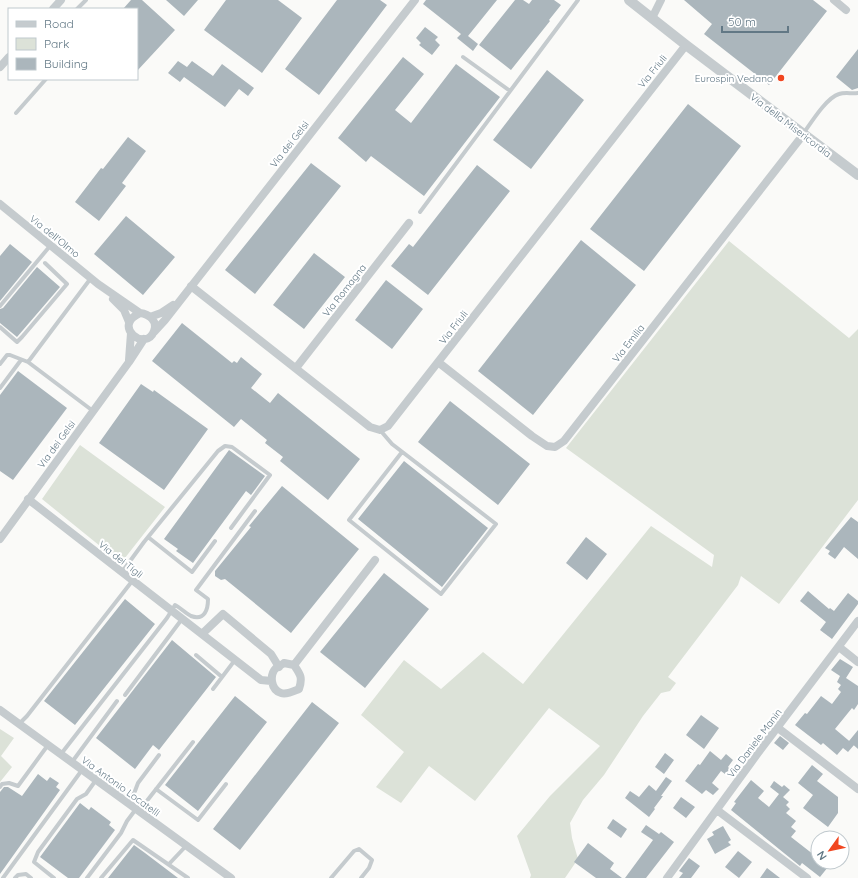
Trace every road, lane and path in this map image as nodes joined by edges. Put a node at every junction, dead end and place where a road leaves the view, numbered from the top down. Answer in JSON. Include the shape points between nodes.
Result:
{"nodes":[{"id":1,"x":61,"y":0,"type":"edge"},
{"id":2,"x":415,"y":0,"type":"edge"},
{"id":3,"x":578,"y":0,"type":"edge"},
{"id":4,"x":661,"y":0,"type":"edge"},
{"id":5,"x":834,"y":0,"type":"edge"},
{"id":6,"x":632,"y":1,"type":"edge"},
{"id":7,"x":54,"y":8,"type":"edge"},
{"id":8,"x":846,"y":10,"type":"dead end"},
{"id":9,"x":652,"y":18,"type":"junction"},
{"id":10,"x":686,"y":45,"type":"junction"},
{"id":11,"x":463,"y":57,"type":"dead end"},
{"id":12,"x":8,"y":58,"type":"edge"},
{"id":13,"x":0,"y":67,"type":"edge"},
{"id":14,"x":45,"y":80,"type":"edge"},
{"id":15,"x":510,"y":91,"type":"junction"},
{"id":16,"x":858,"y":92,"type":"edge"},
{"id":17,"x":16,"y":113,"type":"dead end"},
{"id":18,"x":803,"y":135,"type":"junction"},
{"id":19,"x":858,"y":175,"type":"edge"},
{"id":20,"x":0,"y":204,"type":"edge"},
{"id":21,"x":420,"y":212,"type":"dead end"},
{"id":22,"x":409,"y":224,"type":"dead end"},
{"id":23,"x":50,"y":246,"type":"junction"},
{"id":24,"x":45,"y":263,"type":"dead end"},
{"id":25,"x":91,"y":278,"type":"junction"},
{"id":26,"x":98,"y":284,"type":"junction"},
{"id":27,"x":191,"y":286,"type":"junction"},
{"id":28,"x":179,"y":301,"type":"junction"},
{"id":29,"x":0,"y":306,"type":"edge"},
{"id":30,"x":140,"y":314,"type":"junction"},
{"id":31,"x":150,"y":317,"type":"junction"},
{"id":32,"x":130,"y":322,"type":"junction"},
{"id":33,"x":0,"y":327,"type":"edge"},
{"id":34,"x":154,"y":332,"type":"junction"},
{"id":35,"x":131,"y":333,"type":"junction"},
{"id":36,"x":144,"y":339,"type":"junction"},
{"id":37,"x":21,"y":360,"type":"junction"},
{"id":38,"x":28,"y":362,"type":"junction"},
{"id":39,"x":129,"y":362,"type":"junction"},
{"id":40,"x":438,"y":362,"type":"junction"},
{"id":41,"x":0,"y":364,"type":"edge"},
{"id":42,"x":296,"y":368,"type":"junction"},
{"id":43,"x":0,"y":388,"type":"edge"},
{"id":44,"x":93,"y":411,"type":"junction"},
{"id":45,"x":380,"y":430,"type":"junction"},
{"id":46,"x":402,"y":452,"type":"junction"},
{"id":47,"x":28,"y":499,"type":"junction"},
{"id":48,"x":255,"y":511,"type":"dead end"},
{"id":49,"x":231,"y":528,"type":"dead end"},
{"id":50,"x":148,"y":537,"type":"junction"},
{"id":51,"x":0,"y":538,"type":"edge"},
{"id":52,"x":215,"y":541,"type":"dead end"},
{"id":53,"x":375,"y":560,"type":"dead end"},
{"id":54,"x":122,"y":572,"type":"junction"},
{"id":55,"x":132,"y":580,"type":"junction"},
{"id":56,"x":171,"y":610,"type":"junction"},
{"id":57,"x":182,"y":618,"type":"junction"},
{"id":58,"x":858,"y":621,"type":"edge"},
{"id":59,"x":202,"y":634,"type":"junction"},
{"id":60,"x":838,"y":647,"type":"junction"},
{"id":61,"x":196,"y":655,"type":"dead end"},
{"id":62,"x":235,"y":660,"type":"junction"},
{"id":63,"x":858,"y":662,"type":"edge"},
{"id":64,"x":294,"y":665,"type":"junction"},
{"id":65,"x":279,"y":667,"type":"junction"},
{"id":66,"x":222,"y":677,"type":"junction"},
{"id":67,"x":272,"y":681,"type":"junction"},
{"id":68,"x":213,"y":689,"type":"dead end"},
{"id":69,"x":125,"y":695,"type":"dead end"},
{"id":70,"x":117,"y":701,"type":"dead end"},
{"id":71,"x":0,"y":710,"type":"edge"},
{"id":72,"x":19,"y":724,"type":"junction"},
{"id":73,"x":778,"y":728,"type":"junction"},
{"id":74,"x":193,"y":742,"type":"dead end"},
{"id":75,"x":48,"y":745,"type":"junction"},
{"id":76,"x":61,"y":754,"type":"junction"},
{"id":77,"x":159,"y":755,"type":"dead end"},
{"id":78,"x":71,"y":762,"type":"junction"},
{"id":79,"x":82,"y":770,"type":"junction"},
{"id":80,"x":96,"y":780,"type":"junction"},
{"id":81,"x":226,"y":784,"type":"dead end"},
{"id":82,"x":0,"y":787,"type":"edge"},
{"id":83,"x":156,"y":789,"type":"junction"},
{"id":84,"x":858,"y":789,"type":"edge"},
{"id":85,"x":128,"y":803,"type":"junction"},
{"id":86,"x":138,"y":810,"type":"junction"},
{"id":87,"x":717,"y":810,"type":"junction"},
{"id":88,"x":187,"y":846,"type":"junction"},
{"id":89,"x":169,"y":864,"type":"junction"},
{"id":90,"x":3,"y":878,"type":"edge"},
{"id":91,"x":15,"y":878,"type":"edge"},
{"id":92,"x":31,"y":878,"type":"edge"},
{"id":93,"x":54,"y":878,"type":"edge"},
{"id":94,"x":87,"y":878,"type":"edge"},
{"id":95,"x":101,"y":878,"type":"edge"},
{"id":96,"x":188,"y":878,"type":"edge"},
{"id":97,"x":231,"y":878,"type":"edge"},
{"id":98,"x":331,"y":878,"type":"edge"},
{"id":99,"x":361,"y":878,"type":"edge"},
{"id":100,"x":667,"y":878,"type":"edge"},
{"id":101,"x":807,"y":878,"type":"edge"}],
"edges":[{"from":1,"to":7,"type":"street"},
{"from":2,"to":27,"type":"street","name":"Via dei Gelsi"},
{"from":3,"to":15,"type":"lane"},
{"from":4,"to":9,"type":"street"},
{"from":5,"to":8,"type":"street"},
{"from":6,"to":9,"type":"street","name":"Via della Misericordia"},
{"from":9,"to":10,"type":"street","name":"Via della Misericordia"},
{"from":10,"to":18,"type":"street","name":"Via della Misericordia"},
{"from":10,"to":40,"type":"street","name":"Via Friuli"},
{"from":11,"to":15,"type":"lane"},
{"from":12,"to":13,"type":"street"},
{"from":14,"to":17,"type":"lane"},
{"from":15,"to":21,"type":"lane"},
{"from":16,"to":18,"type":"lane","via":[[834,96]]},
{"from":18,"to":19,"type":"street","name":"Via della Misericordia"},
{"from":18,"to":40,"type":"street","name":"Via Emilia","via":[[564,441],[555,447],[547,446],[537,439]]},
{"from":20,"to":23,"type":"street","name":"Via dell'Olmo"},
{"from":22,"to":42,"type":"street","name":"Via Romagna"},
{"from":23,"to":25,"type":"street","name":"Via dell'Olmo"},
{"from":23,"to":29,"type":"lane"},
{"from":24,"to":33,"type":"lane","via":[[67,284],[17,342]]},
{"from":25,"to":26,"type":"street","name":"Via dell'Olmo"},
{"from":25,"to":38,"type":"lane"},
{"from":26,"to":30,"type":"street","name":"Via dell'Olmo"},
{"from":26,"to":32,"type":"street","name":"Via dell'Olmo","via":[[124,310]]},
{"from":27,"to":28,"type":"street","name":"Via dei Gelsi"},
{"from":27,"to":42,"type":"street"},
{"from":28,"to":31,"type":"street"},
{"from":28,"to":34,"type":"street","name":"Via dei Gelsi"},
{"from":30,"to":31,"type":"street"},
{"from":30,"to":32,"type":"street","via":[[134,316]]},
{"from":31,"to":34,"type":"street","via":[[154,321]]},
{"from":32,"to":35,"type":"street"},
{"from":34,"to":36,"type":"street"},
{"from":35,"to":36,"type":"street","via":[[136,338]]},
{"from":35,"to":39,"type":"street"},
{"from":36,"to":39,"type":"street","name":"Via dei Gelsi"},
{"from":37,"to":38,"type":"lane"},
{"from":37,"to":41,"type":"lane","via":[[7,355]]},
{"from":37,"to":43,"type":"lane"},
{"from":38,"to":44,"type":"lane"},
{"from":39,"to":44,"type":"street","name":"Via dei Gelsi"},
{"from":40,"to":45,"type":"street","name":"Via Friuli","via":[[388,426]]},
{"from":42,"to":45,"type":"street","via":[[370,427]]},
{"from":44,"to":47,"type":"street","name":"Via dei Gelsi"},
{"from":45,"to":46,"type":"lane"},
{"from":46,"to":46,"type":"lane","via":[[496,524],[440,594],[349,520]]},
{"from":47,"to":51,"type":"street","name":"Via dei Gelsi"},
{"from":47,"to":54,"type":"street","name":"Via dei Tigli"},
{"from":48,"to":56,"type":"lane","via":[[196,590],[208,598],[205,613],[191,616],[175,605]]},
{"from":49,"to":50,"type":"lane","via":[[270,475],[232,447],[225,446],[218,451]]},
{"from":50,"to":52,"type":"lane","via":[[192,572]]},
{"from":50,"to":54,"type":"lane"},
{"from":53,"to":64,"type":"street"},
{"from":54,"to":55,"type":"street","name":"Via dei Tigli"},
{"from":55,"to":56,"type":"street","name":"Via dei Tigli"},
{"from":55,"to":72,"type":"lane"},
{"from":56,"to":57,"type":"street","name":"Via dei Tigli"},
{"from":56,"to":76,"type":"lane"},
{"from":57,"to":59,"type":"street","name":"Via dei Tigli"},
{"from":57,"to":69,"type":"lane"},
{"from":58,"to":60,"type":"street","name":"Via Daniele Manin"},
{"from":59,"to":62,"type":"street","name":"Via dei Tigli"},
{"from":59,"to":65,"type":"street","via":[[223,614],[271,654]]},
{"from":60,"to":63,"type":"street"},
{"from":60,"to":73,"type":"street","name":"Via Daniele Manin"},
{"from":61,"to":66,"type":"lane"},
{"from":62,"to":66,"type":"lane"},
{"from":62,"to":67,"type":"street","name":"Via dei Tigli","via":[[261,680]]},
{"from":64,"to":65,"type":"street","via":[[284,663]]},
{"from":64,"to":67,"type":"street","name":"Via dei Tigli","via":[[302,681],[299,689],[281,693],[275,689]]},
{"from":65,"to":67,"type":"street","via":[[273,672]]},
{"from":66,"to":68,"type":"lane"},
{"from":70,"to":78,"type":"lane"},
{"from":71,"to":72,"type":"street","name":"Via Antonio Locatelli"},
{"from":72,"to":75,"type":"street","name":"Via Antonio Locatelli"},
{"from":73,"to":84,"type":"street"},
{"from":73,"to":87,"type":"street","name":"Via Daniele Manin"},
{"from":74,"to":83,"type":"lane"},
{"from":75,"to":76,"type":"street","name":"Via Antonio Locatelli"},
{"from":75,"to":82,"type":"lane","via":[[18,786],[8,783]]},
{"from":76,"to":78,"type":"street","name":"Via Antonio Locatelli"},
{"from":77,"to":85,"type":"lane","via":[[138,783]]},
{"from":78,"to":79,"type":"street","name":"Via Antonio Locatelli"},
{"from":79,"to":80,"type":"street","name":"Via Antonio Locatelli"},
{"from":79,"to":90,"type":"lane"},
{"from":80,"to":85,"type":"street","name":"Via Antonio Locatelli"},
{"from":80,"to":93,"type":"lane","via":[[86,794],[77,799],[38,852],[34,862]]},
{"from":81,"to":83,"type":"lane","via":[[198,820]]},
{"from":83,"to":86,"type":"lane"},
{"from":85,"to":86,"type":"street","name":"Via Antonio Locatelli"},
{"from":86,"to":88,"type":"street","name":"Via Antonio Locatelli"},
{"from":86,"to":94,"type":"lane","via":[[127,821]]},
{"from":87,"to":100,"type":"street","name":"Via Daniele Manin"},
{"from":87,"to":101,"type":"street"},
{"from":88,"to":89,"type":"lane"},
{"from":88,"to":97,"type":"street","name":"Via Antonio Locatelli"},
{"from":89,"to":95,"type":"lane","via":[[133,840]]},
{"from":89,"to":96,"type":"lane"},
{"from":91,"to":92,"type":"lane","via":[[26,874]]},
{"from":98,"to":99,"type":"lane","via":[[354,850],[359,849],[372,860],[370,868]]}]}
